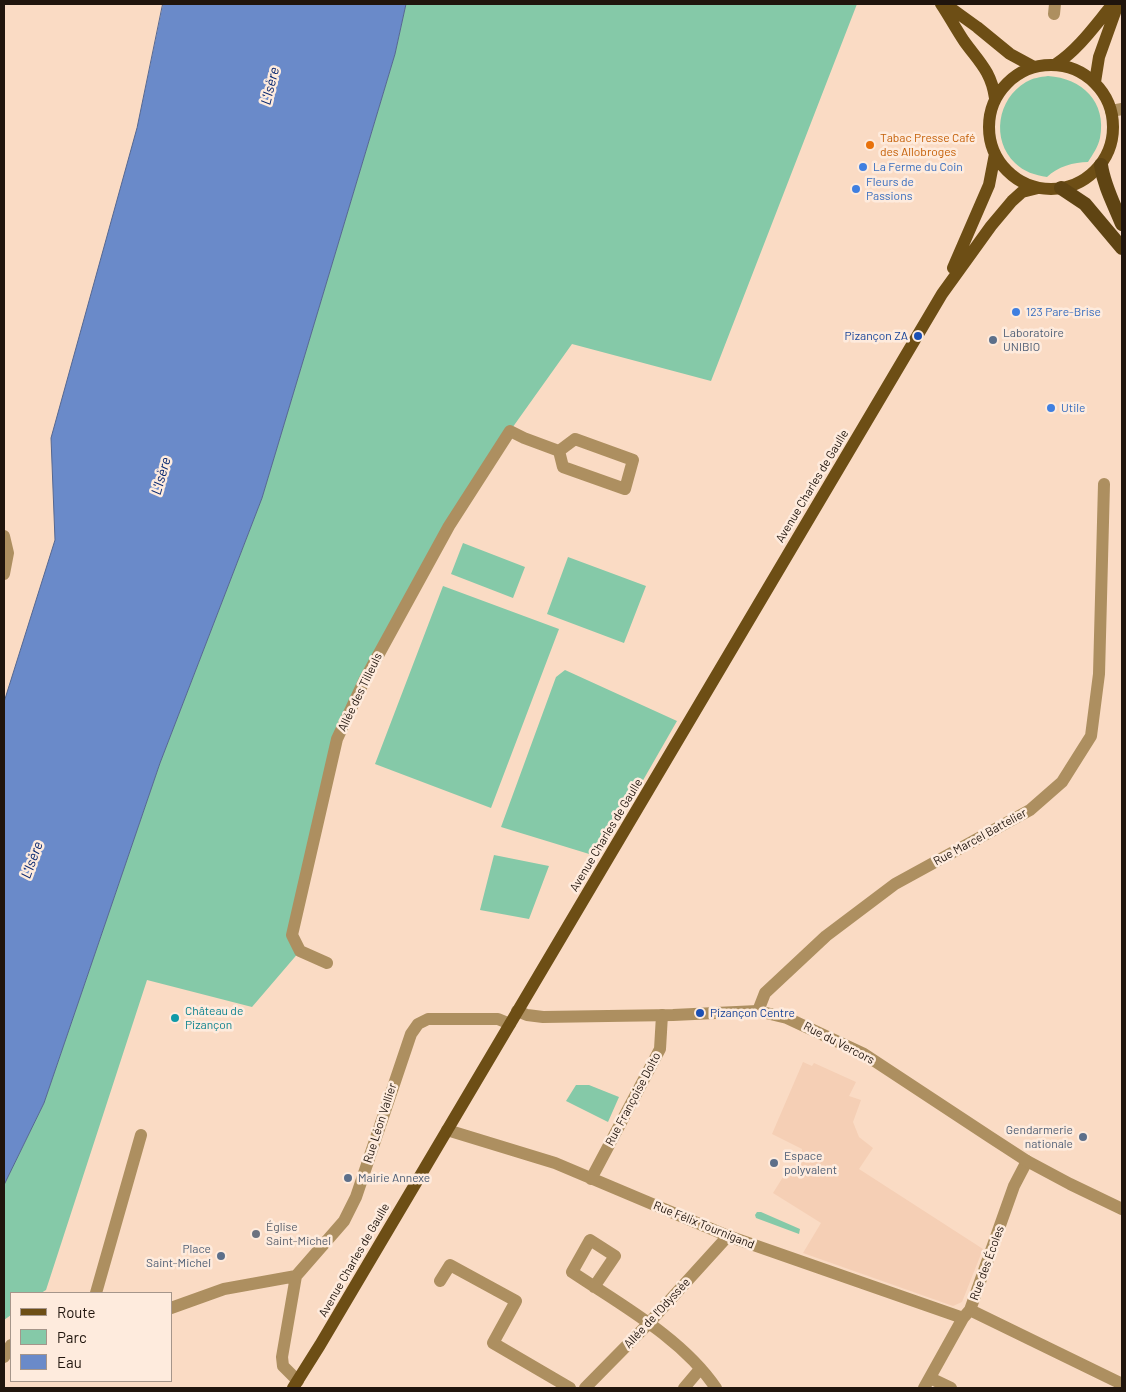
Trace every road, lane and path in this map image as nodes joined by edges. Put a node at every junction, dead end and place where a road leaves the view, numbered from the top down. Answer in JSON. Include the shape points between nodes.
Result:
{"nodes":[{"id":1,"x":943,"y":4,"type":"edge"},
{"id":2,"x":1113,"y":4,"type":"edge"},
{"id":3,"x":1118,"y":4,"type":"edge"},
{"id":4,"x":1056,"y":64,"type":"junction"},
{"id":5,"x":1034,"y":67,"type":"junction"},
{"id":6,"x":1095,"y":82,"type":"junction"},
{"id":7,"x":996,"y":98,"type":"junction"},
{"id":8,"x":1117,"y":110,"type":"edge"},
{"id":9,"x":995,"y":154,"type":"junction"},
{"id":10,"x":1101,"y":165,"type":"junction"},
{"id":11,"x":1038,"y":188,"type":"junction"},
{"id":12,"x":1061,"y":188,"type":"junction"},
{"id":13,"x":1122,"y":224,"type":"edge"},
{"id":14,"x":1122,"y":248,"type":"edge"},
{"id":15,"x":942,"y":294,"type":"junction"},
{"id":16,"x":559,"y":451,"type":"junction"},
{"id":17,"x":1104,"y":484,"type":"dead end"},
{"id":18,"x":4,"y":536,"type":"edge"},
{"id":19,"x":4,"y":574,"type":"edge"},
{"id":20,"x":327,"y":963,"type":"dead end"},
{"id":21,"x":517,"y":1011,"type":"junction"},
{"id":22,"x":758,"y":1011,"type":"junction"},
{"id":23,"x":662,"y":1015,"type":"junction"},
{"id":24,"x":510,"y":1024,"type":"junction"},
{"id":25,"x":446,"y":1130,"type":"junction"},
{"id":26,"x":141,"y":1135,"type":"dead end"},
{"id":27,"x":1028,"y":1161,"type":"junction"},
{"id":28,"x":591,"y":1179,"type":"junction"},
{"id":29,"x":1122,"y":1209,"type":"edge"},
{"id":30,"x":728,"y":1236,"type":"junction"},
{"id":31,"x":296,"y":1276,"type":"junction"},
{"id":32,"x":440,"y":1281,"type":"dead end"},
{"id":33,"x":594,"y":1286,"type":"dead end"},
{"id":34,"x":96,"y":1292,"type":"edge"},
{"id":35,"x":172,"y":1308,"type":"edge"},
{"id":36,"x":967,"y":1314,"type":"junction"},
{"id":37,"x":649,"y":1323,"type":"junction"},
{"id":38,"x":700,"y":1369,"type":"junction"},
{"id":39,"x":927,"y":1383,"type":"edge"},
{"id":40,"x":1122,"y":1384,"type":"edge"},
{"id":41,"x":295,"y":1385,"type":"edge"},
{"id":42,"x":570,"y":1388,"type":"edge"},
{"id":43,"x":585,"y":1388,"type":"edge"},
{"id":44,"x":684,"y":1388,"type":"edge"},
{"id":45,"x":716,"y":1388,"type":"edge"},
{"id":46,"x":951,"y":1388,"type":"edge"}],
"edges":[{"from":1,"to":5,"type":"main road","via":[[1010,54]]},
{"from":1,"to":7,"type":"main road","via":[[987,72]]},
{"from":2,"to":4,"type":"main road","via":[[1077,46]]},
{"from":3,"to":6,"type":"main road","via":[[1099,57]]},
{"from":4,"to":5,"type":"main road"},
{"from":4,"to":6,"type":"main road","via":[[1074,68]]},
{"from":5,"to":7,"type":"main road","via":[[1005,84]]},
{"from":6,"to":8,"type":"main road"},
{"from":7,"to":9,"type":"main road","via":[[989,126]]},
{"from":8,"to":10,"type":"main road","via":[[1111,144]]},
{"from":9,"to":11,"type":"main road","via":[[1008,172]]},
{"from":9,"to":15,"type":"main road","name":"Avenue Charles de Gaulle","via":[[989,185]]},
{"from":10,"to":12,"type":"main road","via":[[1084,179]]},
{"from":10,"to":13,"type":"highway","via":[[1107,191]]},
{"from":11,"to":12,"type":"main road"},
{"from":11,"to":15,"type":"main road","name":"Avenue Charles de Gaulle","via":[[1022,192],[1012,201],[990,226]]},
{"from":12,"to":14,"type":"highway","via":[[1085,204]]},
{"from":15,"to":21,"type":"main road","name":"Avenue Charles de Gaulle"},
{"from":16,"to":16,"type":"street","via":[[563,467],[625,489],[633,460],[574,439]]},
{"from":16,"to":20,"type":"street","name":"Allée des Tilleuls","via":[[510,431],[449,526],[364,681],[338,739],[292,935],[300,951]]},
{"from":17,"to":22,"type":"street","name":"Rue Marcel Battelier","via":[[1099,674],[1090,736],[1062,782],[1030,810],[895,884],[826,936],[778,980],[765,993]]},
{"from":18,"to":19,"type":"street","via":[[8,553]]},
{"from":21,"to":23,"type":"street","name":"Rue du Vercors","via":[[543,1018]]},
{"from":21,"to":24,"type":"main road","name":"Avenue Charles de Gaulle"},
{"from":22,"to":23,"type":"street","name":"Rue du Vercors"},
{"from":22,"to":27,"type":"street","name":"Rue du Vercors","via":[[787,1018],[864,1054]]},
{"from":23,"to":28,"type":"street","name":"Rue Françoise Dolto","via":[[660,1049]]},
{"from":24,"to":25,"type":"main road","name":"Avenue Charles de Gaulle"},
{"from":24,"to":31,"type":"street","name":"Rue Léon Vallier","via":[[498,1019],[428,1019],[418,1024],[411,1034],[356,1197],[344,1221]]},
{"from":25,"to":28,"type":"street","name":"Rue Félix Tournigand","via":[[555,1163]]},
{"from":25,"to":41,"type":"main road","name":"Avenue Charles de Gaulle"},
{"from":26,"to":34,"type":"street"},
{"from":27,"to":29,"type":"street","name":"Rue du Vercors"},
{"from":27,"to":36,"type":"street","name":"Rue des Écoles","via":[[1014,1186]]},
{"from":28,"to":30,"type":"street","name":"Rue Félix Tournigand"},
{"from":30,"to":36,"type":"street","name":"Rue Félix Tournigand"},
{"from":30,"to":37,"type":"street","name":"Allée de l'Odyssée"},
{"from":31,"to":35,"type":"street","via":[[224,1289]]},
{"from":31,"to":41,"type":"street","via":[[282,1357],[283,1366]]},
{"from":32,"to":42,"type":"street","via":[[450,1265],[516,1301],[493,1343]]},
{"from":33,"to":37,"type":"street"},
{"from":36,"to":39,"type":"street","name":"Rue des Écoles"},
{"from":36,"to":40,"type":"street","name":"Rue Félix Tournigand"},
{"from":37,"to":38,"type":"street"},
{"from":37,"to":43,"type":"street","name":"Allée de l'Odyssée"},
{"from":38,"to":44,"type":"street"},
{"from":38,"to":45,"type":"street"},
{"from":39,"to":46,"type":"street"}]}
